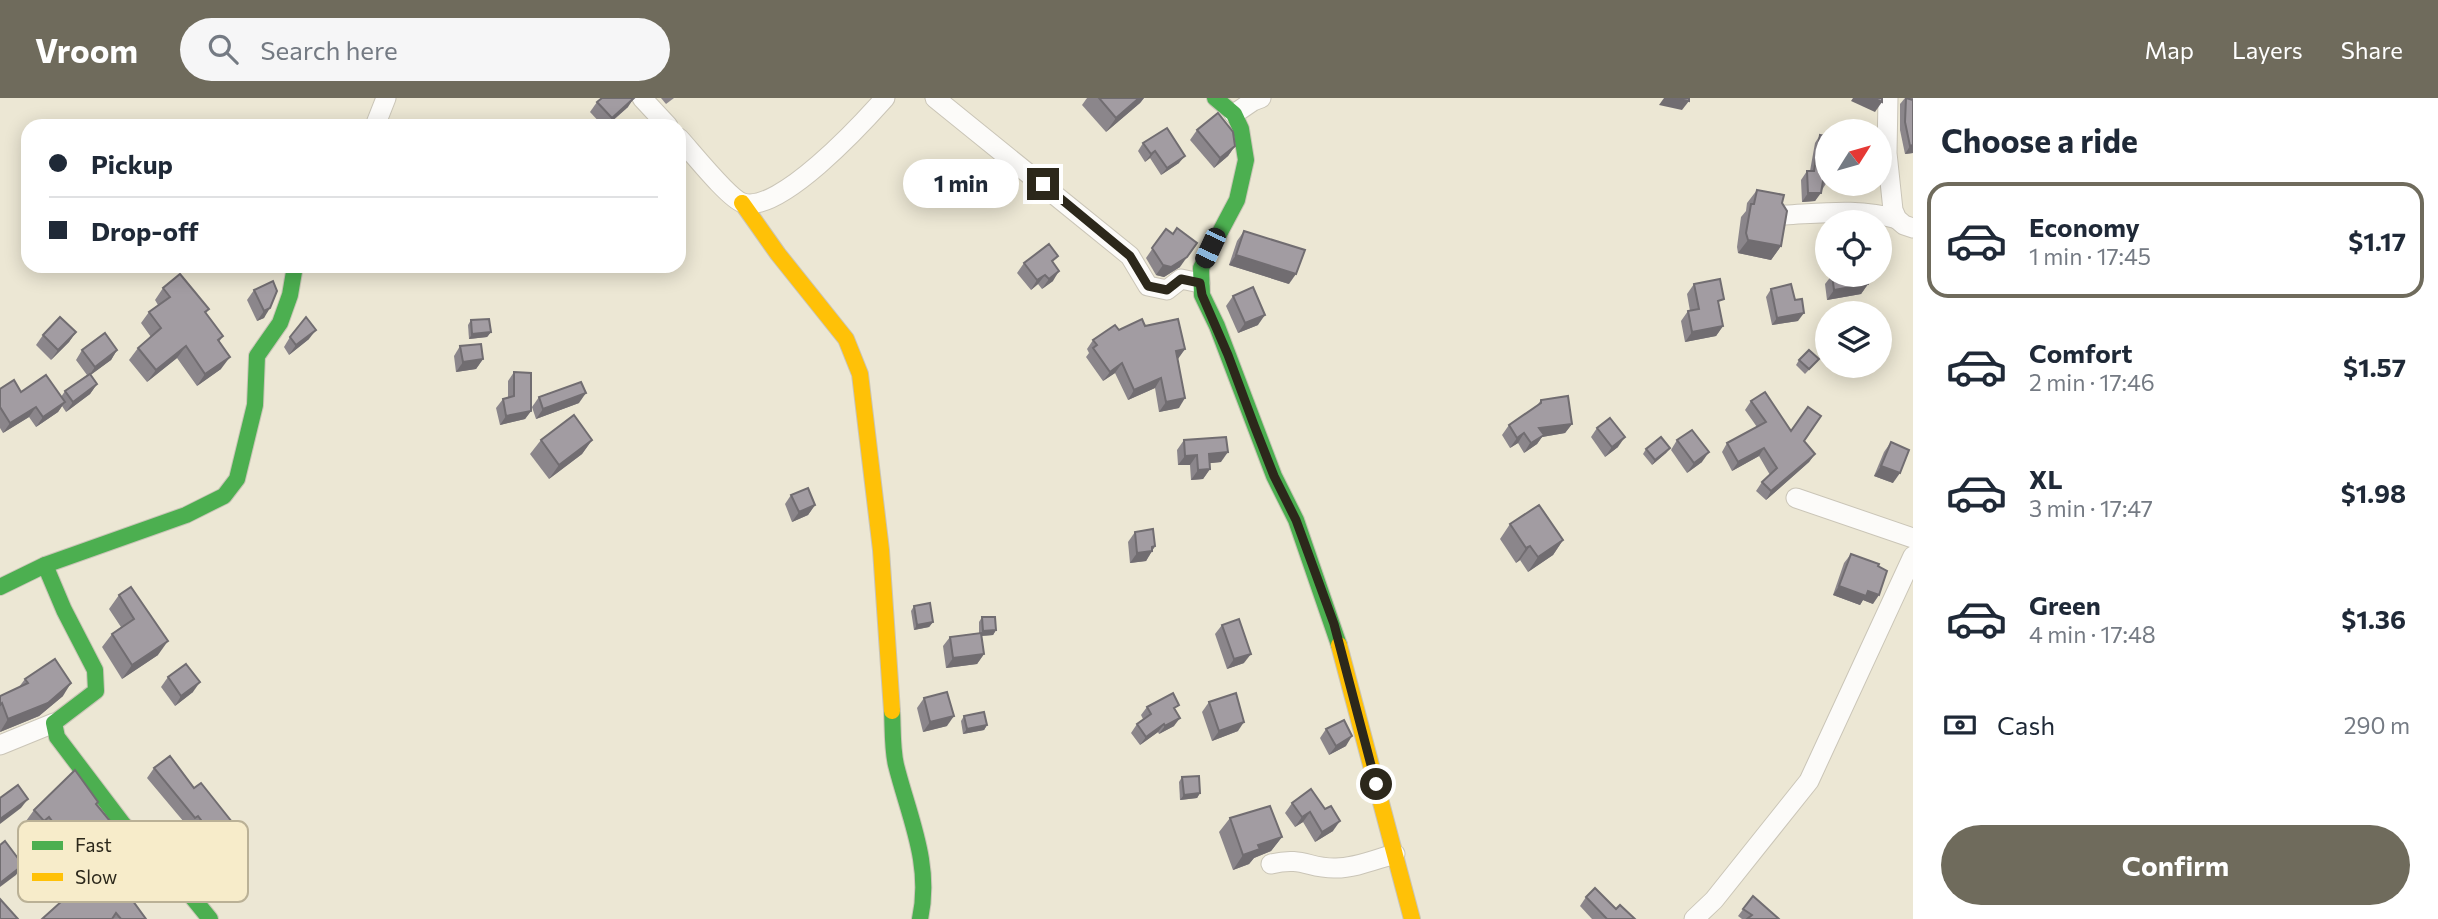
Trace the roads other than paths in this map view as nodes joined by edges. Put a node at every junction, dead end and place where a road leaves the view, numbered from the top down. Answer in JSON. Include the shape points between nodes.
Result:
{"nodes":[{"id":1,"x":386,"y":98,"type":"edge"},
{"id":2,"x":642,"y":98,"type":"edge"},
{"id":3,"x":885,"y":98,"type":"edge"},
{"id":4,"x":935,"y":98,"type":"edge"},
{"id":5,"x":1215,"y":98,"type":"edge"},
{"id":6,"x":1261,"y":98,"type":"edge"},
{"id":7,"x":1888,"y":98,"type":"edge"},
{"id":8,"x":1234,"y":114,"type":"junction"},
{"id":9,"x":378,"y":119,"type":"edge"},
{"id":10,"x":662,"y":119,"type":"edge"},
{"id":11,"x":686,"y":146,"type":"edge"},
{"id":12,"x":742,"y":203,"type":"junction"},
{"id":13,"x":1785,"y":215,"type":"edge"},
{"id":14,"x":1905,"y":223,"type":"edge"},
{"id":15,"x":294,"y":273,"type":"edge"},
{"id":16,"x":1200,"y":283,"type":"junction"},
{"id":17,"x":1796,"y":498,"type":"dead end"},
{"id":18,"x":1913,"y":538,"type":"edge"},
{"id":19,"x":1913,"y":556,"type":"edge"},
{"id":20,"x":45,"y":565,"type":"junction"},
{"id":21,"x":0,"y":587,"type":"edge"},
{"id":22,"x":54,"y":723,"type":"junction"},
{"id":23,"x":0,"y":746,"type":"edge"},
{"id":24,"x":122,"y":821,"type":"edge"},
{"id":25,"x":1395,"y":854,"type":"junction"},
{"id":26,"x":1270,"y":864,"type":"dead end"},
{"id":27,"x":199,"y":902,"type":"edge"},
{"id":28,"x":210,"y":919,"type":"edge"},
{"id":29,"x":920,"y":919,"type":"edge"},
{"id":30,"x":1412,"y":919,"type":"edge"},
{"id":31,"x":1694,"y":919,"type":"edge"}],
"edges":[{"from":1,"to":9,"type":"street"},
{"from":2,"to":10,"type":"street"},
{"from":3,"to":12,"type":"street","via":[[801,180],[761,204]]},
{"from":4,"to":16,"type":"street","via":[[1130,256],[1148,286],[1167,290],[1181,279]]},
{"from":5,"to":8,"type":"street"},
{"from":6,"to":8,"type":"street"},
{"from":7,"to":14,"type":"street","via":[[1893,210]]},
{"from":8,"to":16,"type":"street","via":[[1246,160],[1237,200],[1201,268]]},
{"from":11,"to":12,"type":"street"},
{"from":12,"to":29,"type":"street","via":[[846,340],[860,374],[881,550],[895,762],[918,837],[925,896]]},
{"from":13,"to":14,"type":"street","via":[[1848,211],[1876,213]]},
{"from":15,"to":20,"type":"street","via":[[280,323],[257,356],[252,418],[237,479],[224,496],[186,515]]},
{"from":16,"to":25,"type":"street","via":[[1334,624]]},
{"from":17,"to":18,"type":"street"},
{"from":19,"to":31,"type":"street","via":[[1809,781]]},
{"from":20,"to":21,"type":"street"},
{"from":20,"to":22,"type":"street","via":[[95,670],[96,691]]},
{"from":22,"to":23,"type":"street"},
{"from":22,"to":24,"type":"street","via":[[57,737]]},
{"from":25,"to":26,"type":"street","via":[[1342,868],[1290,859]]},
{"from":25,"to":30,"type":"street"},
{"from":27,"to":28,"type":"street"}]}
